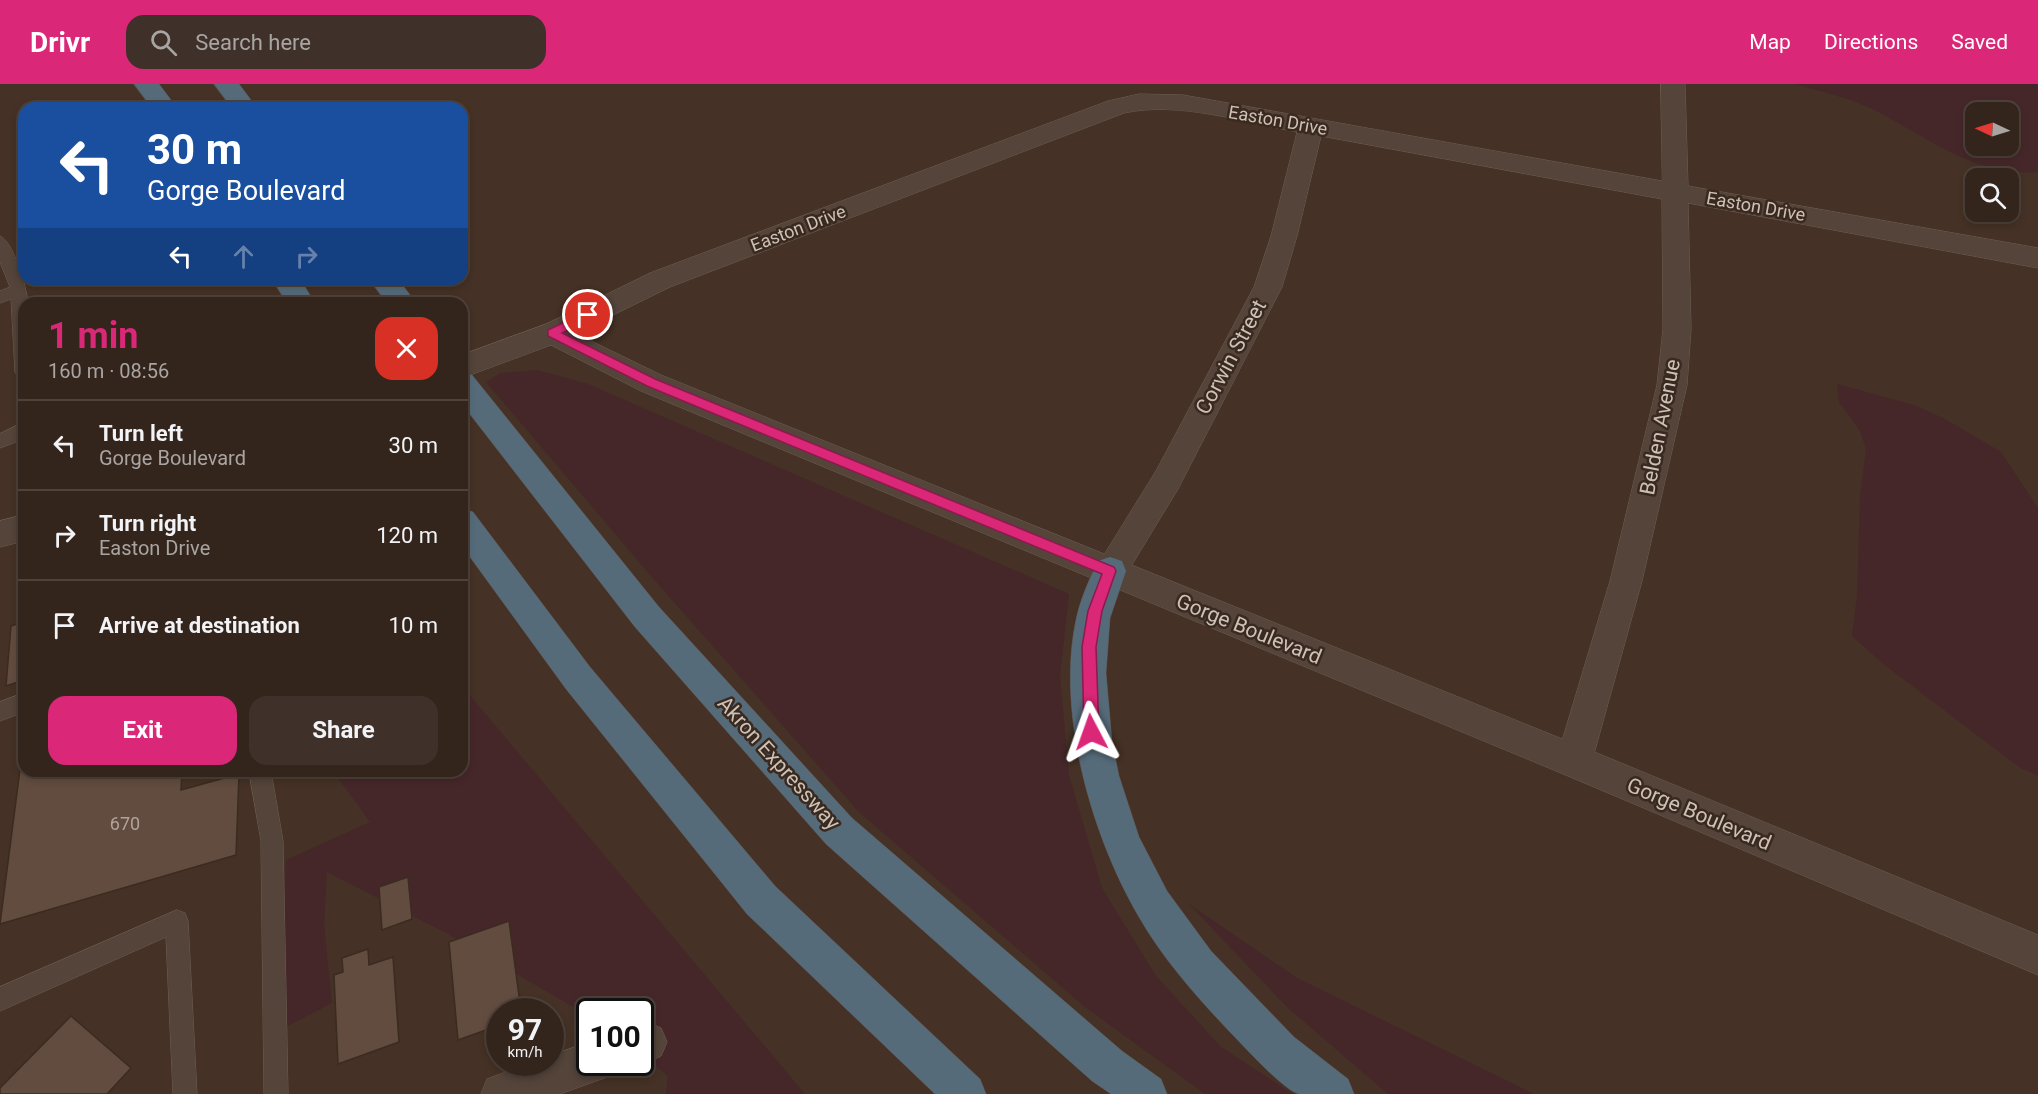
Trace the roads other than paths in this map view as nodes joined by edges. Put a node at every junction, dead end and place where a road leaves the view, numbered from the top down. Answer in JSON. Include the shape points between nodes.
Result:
{"nodes":[{"id":1,"x":146,"y":84,"type":"edge"},
{"id":2,"x":226,"y":84,"type":"edge"},
{"id":3,"x":1673,"y":84,"type":"edge"},
{"id":4,"x":160,"y":102,"type":"edge"},
{"id":5,"x":240,"y":102,"type":"edge"},
{"id":6,"x":1311,"y":126,"type":"junction"},
{"id":7,"x":1675,"y":191,"type":"junction"},
{"id":8,"x":0,"y":242,"type":"edge"},
{"id":9,"x":2038,"y":258,"type":"edge"},
{"id":10,"x":388,"y":285,"type":"edge"},
{"id":11,"x":19,"y":290,"type":"junction"},
{"id":12,"x":0,"y":297,"type":"edge"},
{"id":13,"x":19,"y":297,"type":"edge"},
{"id":14,"x":397,"y":297,"type":"edge"},
{"id":15,"x":552,"y":333,"type":"junction"},
{"id":16,"x":468,"y":365,"type":"edge"},
{"id":17,"x":468,"y":391,"type":"edge"},
{"id":18,"x":18,"y":434,"type":"edge"},
{"id":19,"x":0,"y":441,"type":"edge"},
{"id":20,"x":468,"y":529,"type":"edge"},
{"id":21,"x":18,"y":530,"type":"edge"},
{"id":22,"x":0,"y":534,"type":"edge"},
{"id":23,"x":1110,"y":571,"type":"junction"},
{"id":24,"x":18,"y":704,"type":"edge"},
{"id":25,"x":0,"y":712,"type":"edge"},
{"id":26,"x":1574,"y":761,"type":"junction"},
{"id":27,"x":261,"y":777,"type":"edge"},
{"id":28,"x":2038,"y":955,"type":"edge"},
{"id":29,"x":0,"y":999,"type":"edge"},
{"id":30,"x":576,"y":1068,"type":"edge"},
{"id":31,"x":185,"y":1094,"type":"edge"},
{"id":32,"x":276,"y":1094,"type":"edge"},
{"id":33,"x":502,"y":1094,"type":"edge"},
{"id":34,"x":965,"y":1094,"type":"edge"},
{"id":35,"x":1146,"y":1094,"type":"edge"},
{"id":36,"x":1333,"y":1094,"type":"edge"}],
"edges":[{"from":1,"to":4,"type":"highway"},
{"from":2,"to":5,"type":"highway"},
{"from":3,"to":7,"type":"street","name":"Belden Avenue"},
{"from":6,"to":7,"type":"street","name":"Easton Drive"},
{"from":6,"to":15,"type":"street","name":"Easton Drive","via":[[1161,101],[1117,107],[660,280]]},
{"from":6,"to":23,"type":"street","name":"Corwin Street","via":[[1268,287],[1167,480]]},
{"from":7,"to":9,"type":"street","name":"Easton Drive"},
{"from":7,"to":26,"type":"street","name":"Belden Avenue","via":[[1677,329],[1672,386],[1626,581]]},
{"from":8,"to":11,"type":"lane"},
{"from":10,"to":14,"type":"highway"},
{"from":11,"to":12,"type":"lane"},
{"from":11,"to":13,"type":"lane"},
{"from":15,"to":16,"type":"street"},
{"from":15,"to":23,"type":"street","name":"Gorge Boulevard","via":[[651,383]]},
{"from":17,"to":35,"type":"highway","name":"Akron Expressway","via":[[647,617],[839,831],[1107,1066]]},
{"from":18,"to":19,"type":"lane"},
{"from":20,"to":34,"type":"highway","via":[[578,678],[761,900]]},
{"from":21,"to":22,"type":"street"},
{"from":23,"to":26,"type":"street","name":"Gorge Boulevard"},
{"from":23,"to":36,"type":"highway","via":[[1095,611],[1089,647],[1089,703],[1091,732],[1116,826],[1148,895],[1203,972],[1280,1054]]},
{"from":24,"to":25,"type":"lane"},
{"from":26,"to":28,"type":"street","name":"Gorge Boulevard"},
{"from":27,"to":32,"type":"lane","via":[[272,841]]},
{"from":29,"to":31,"type":"lane","via":[[177,921]]},
{"from":30,"to":33,"type":"street"}]}
